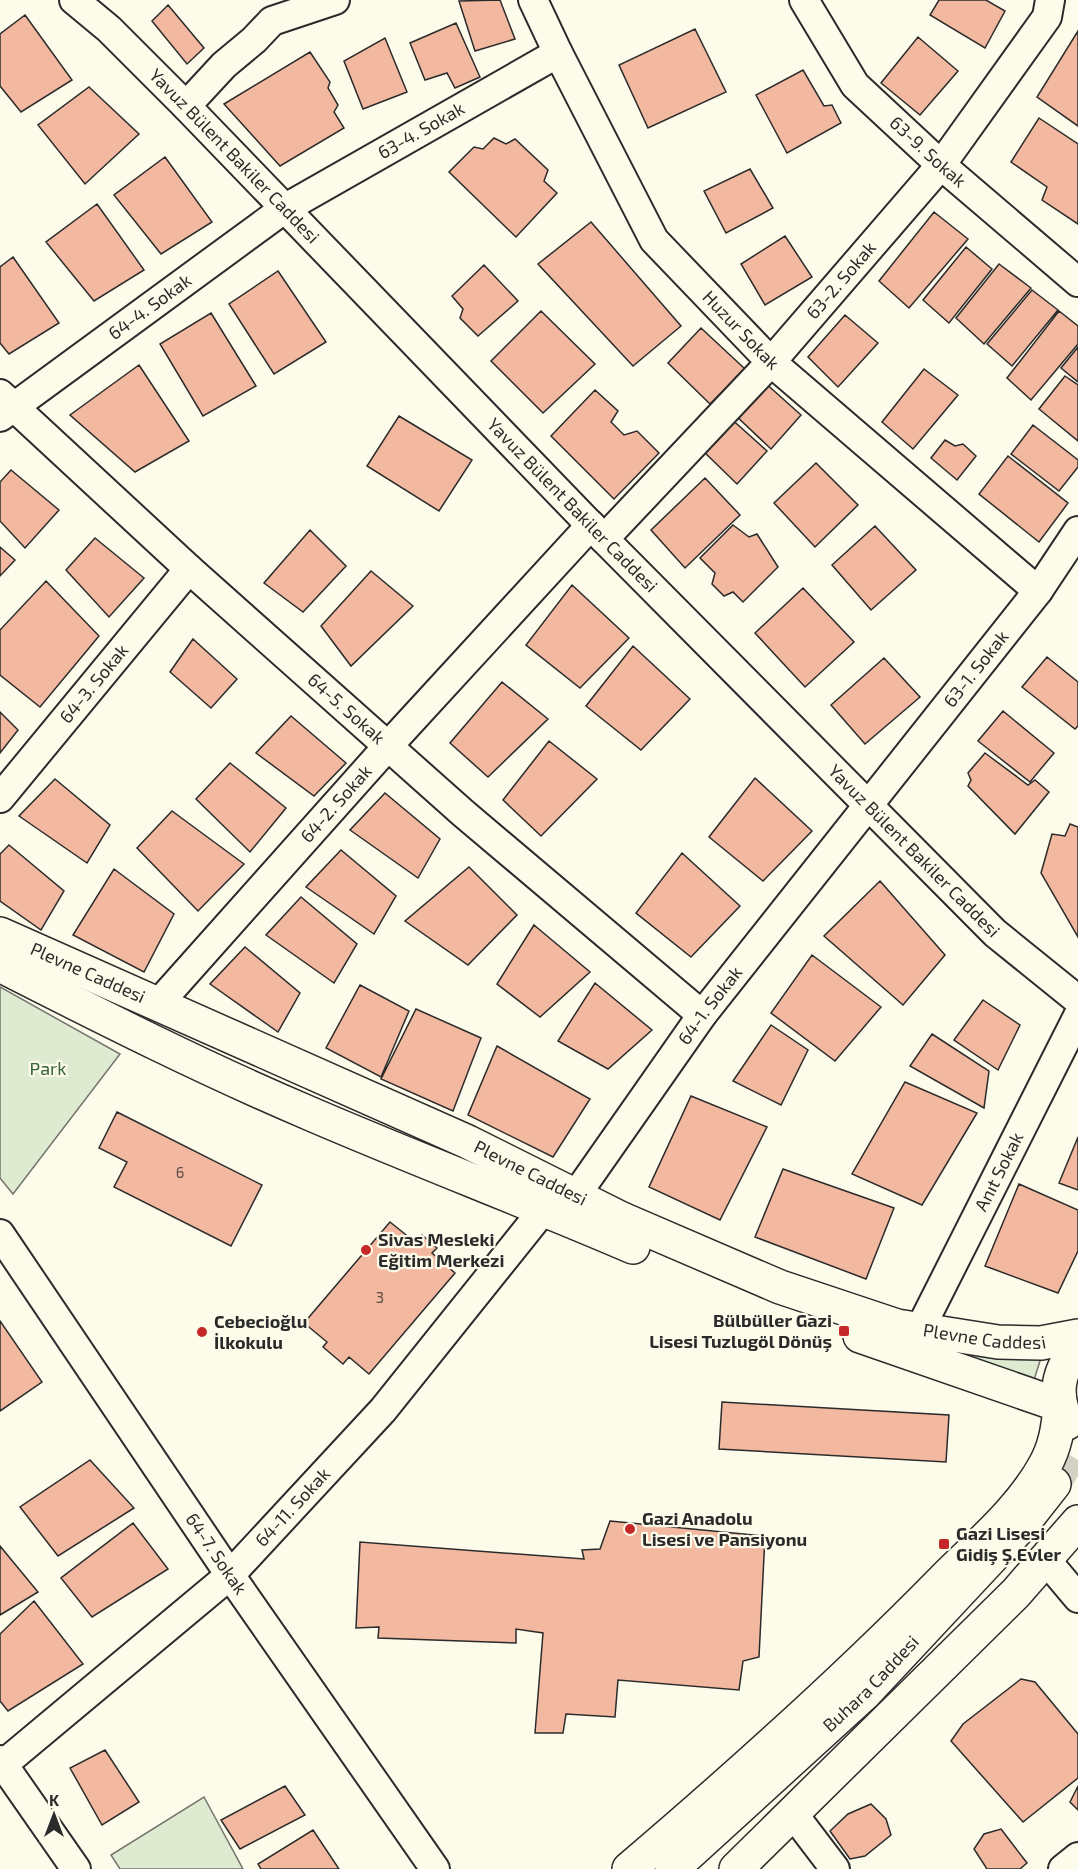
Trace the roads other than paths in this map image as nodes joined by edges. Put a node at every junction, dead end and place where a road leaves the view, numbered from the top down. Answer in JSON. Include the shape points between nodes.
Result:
{"nodes":[{"id":1,"x":74,"y":0,"type":"edge"},
{"id":2,"x":335,"y":0,"type":"edge"},
{"id":3,"x":533,"y":0,"type":"edge"},
{"id":4,"x":804,"y":0,"type":"edge"},
{"id":5,"x":1050,"y":0,"type":"edge"},
{"id":6,"x":270,"y":10,"type":"edge"},
{"id":7,"x":558,"y":53,"type":"junction"},
{"id":8,"x":186,"y":106,"type":"junction"},
{"id":9,"x":941,"y":165,"type":"junction"},
{"id":10,"x":284,"y":209,"type":"junction"},
{"id":11,"x":1078,"y":282,"type":"edge"},
{"id":12,"x":771,"y":362,"type":"junction"},
{"id":13,"x":5,"y":406,"type":"edge"},
{"id":14,"x":1078,"y":531,"type":"edge"},
{"id":15,"x":598,"y":532,"type":"junction"},
{"id":16,"x":189,"y":569,"type":"junction"},
{"id":17,"x":1038,"y":591,"type":"junction"},
{"id":18,"x":388,"y":746,"type":"junction"},
{"id":19,"x":0,"y":798,"type":"edge"},
{"id":20,"x":870,"y":805,"type":"junction"},
{"id":21,"x":0,"y":934,"type":"edge"},
{"id":22,"x":0,"y":965,"type":"edge"},
{"id":23,"x":1078,"y":1000,"type":"edge"},
{"id":24,"x":158,"y":1004,"type":"junction"},
{"id":25,"x":702,"y":1015,"type":"junction"},
{"id":26,"x":1078,"y":1016,"type":"edge"},
{"id":27,"x":561,"y":1207,"type":"junction"},
{"id":28,"x":0,"y":1234,"type":"edge"},
{"id":29,"x":920,"y":1329,"type":"junction"},
{"id":30,"x":1078,"y":1336,"type":"edge"},
{"id":31,"x":1078,"y":1345,"type":"edge"},
{"id":32,"x":1060,"y":1407,"type":"junction"},
{"id":33,"x":1078,"y":1437,"type":"edge"},
{"id":34,"x":1066,"y":1500,"type":"edge"},
{"id":35,"x":1046,"y":1560,"type":"junction"},
{"id":36,"x":230,"y":1575,"type":"junction"},
{"id":37,"x":1078,"y":1598,"type":"edge"},
{"id":38,"x":1,"y":1764,"type":"edge"},
{"id":39,"x":794,"y":1815,"type":"junction"},
{"id":40,"x":1078,"y":1857,"type":"edge"},
{"id":41,"x":76,"y":1869,"type":"edge"},
{"id":42,"x":435,"y":1869,"type":"edge"},
{"id":43,"x":629,"y":1869,"type":"edge"},
{"id":44,"x":672,"y":1869,"type":"edge"},
{"id":45,"x":696,"y":1869,"type":"edge"},
{"id":46,"x":736,"y":1869,"type":"edge"},
{"id":47,"x":835,"y":1869,"type":"edge"},
{"id":48,"x":1063,"y":1869,"type":"edge"}],
"edges":[{"from":1,"to":8,"type":"street","name":"Yavuz Bülent Bakiler Caddesi","via":[[109,28]]},
{"from":2,"to":6,"type":"street"},
{"from":3,"to":7,"type":"street","name":"Huzur Sokak"},
{"from":4,"to":9,"type":"street","name":"63-9. Sokak","via":[[855,85]]},
{"from":5,"to":9,"type":"street","name":"63-2. Sokak","via":[[1047,17]]},
{"from":6,"to":8,"type":"street","via":[[254,40]]},
{"from":7,"to":10,"type":"street","name":"63-4. Sokak"},
{"from":7,"to":12,"type":"street","name":"Huzur Sokak","via":[[654,240]]},
{"from":8,"to":10,"type":"street","name":"Yavuz Bülent Bakiler Caddesi"},
{"from":9,"to":11,"type":"street","name":"63-9. Sokak"},
{"from":9,"to":12,"type":"street","name":"63-2. Sokak"},
{"from":10,"to":13,"type":"street","name":"64-4. Sokak"},
{"from":10,"to":15,"type":"street","name":"Yavuz Bülent Bakiler Caddesi"},
{"from":12,"to":15,"type":"street","name":"63-2. Sokak"},
{"from":12,"to":17,"type":"street","name":"Huzur Sokak"},
{"from":13,"to":16,"type":"street","name":"64-5. Sokak"},
{"from":14,"to":17,"type":"street","name":"63-1. Sokak"},
{"from":15,"to":18,"type":"street","name":"64-2. Sokak"},
{"from":15,"to":20,"type":"street","name":"Yavuz Bülent Bakiler Caddesi"},
{"from":16,"to":18,"type":"street","name":"64-5. Sokak"},
{"from":16,"to":19,"type":"street","name":"64-3. Sokak"},
{"from":17,"to":20,"type":"street","name":"63-1. Sokak"},
{"from":18,"to":24,"type":"street","name":"64-2. Sokak"},
{"from":18,"to":25,"type":"street","name":"64-5. Sokak"},
{"from":20,"to":23,"type":"street","name":"Yavuz Bülent Bakiler Caddesi","via":[[995,933]]},
{"from":20,"to":25,"type":"street","name":"64-1. Sokak"},
{"from":21,"to":24,"type":"main road","name":"Plevne Caddesi"},
{"from":22,"to":27,"type":"main road","name":"Plevne Caddesi","via":[[148,1041],[299,1109]]},
{"from":24,"to":27,"type":"main road","name":"Plevne Caddesi","via":[[468,1142]]},
{"from":25,"to":27,"type":"street","name":"64-1. Sokak"},
{"from":26,"to":29,"type":"street","name":"Anıt Sokak"},
{"from":27,"to":29,"type":"main road","name":"Plevne Caddesi","via":[[622,1219],[780,1287],[897,1326]]},
{"from":27,"to":32,"type":"main road","name":"Plevne Caddesi","via":[[753,1300]]},
{"from":27,"to":36,"type":"street","name":"64-11. Sokak","via":[[383,1410]]},
{"from":28,"to":36,"type":"street","name":"64-7. Sokak"},
{"from":29,"to":30,"type":"main road","name":"Plevne Caddesi","via":[[998,1342],[1041,1343]]},
{"from":31,"to":32,"type":"main road","via":[[1065,1362],[1059,1383]]},
{"from":32,"to":33,"type":"main road","via":[[1068,1427]]},
{"from":32,"to":43,"type":"main road","via":[[1058,1430],[1045,1464],[1013,1509],[870,1655]]},
{"from":34,"to":35,"type":"main road"},
{"from":34,"to":44,"type":"main road","name":"Buhara Caddesi","via":[[1021,1526],[865,1693]]},
{"from":34,"to":45,"type":"main road","name":"Buhara Caddesi","via":[[875,1704]]},
{"from":35,"to":37,"type":"street"},
{"from":35,"to":39,"type":"main road"},
{"from":36,"to":38,"type":"street","name":"64-11. Sokak"},
{"from":36,"to":42,"type":"street","name":"64-7. Sokak"},
{"from":38,"to":41,"type":"street"},
{"from":39,"to":46,"type":"main road"},
{"from":39,"to":47,"type":"street"},
{"from":40,"to":48,"type":"street"}]}
